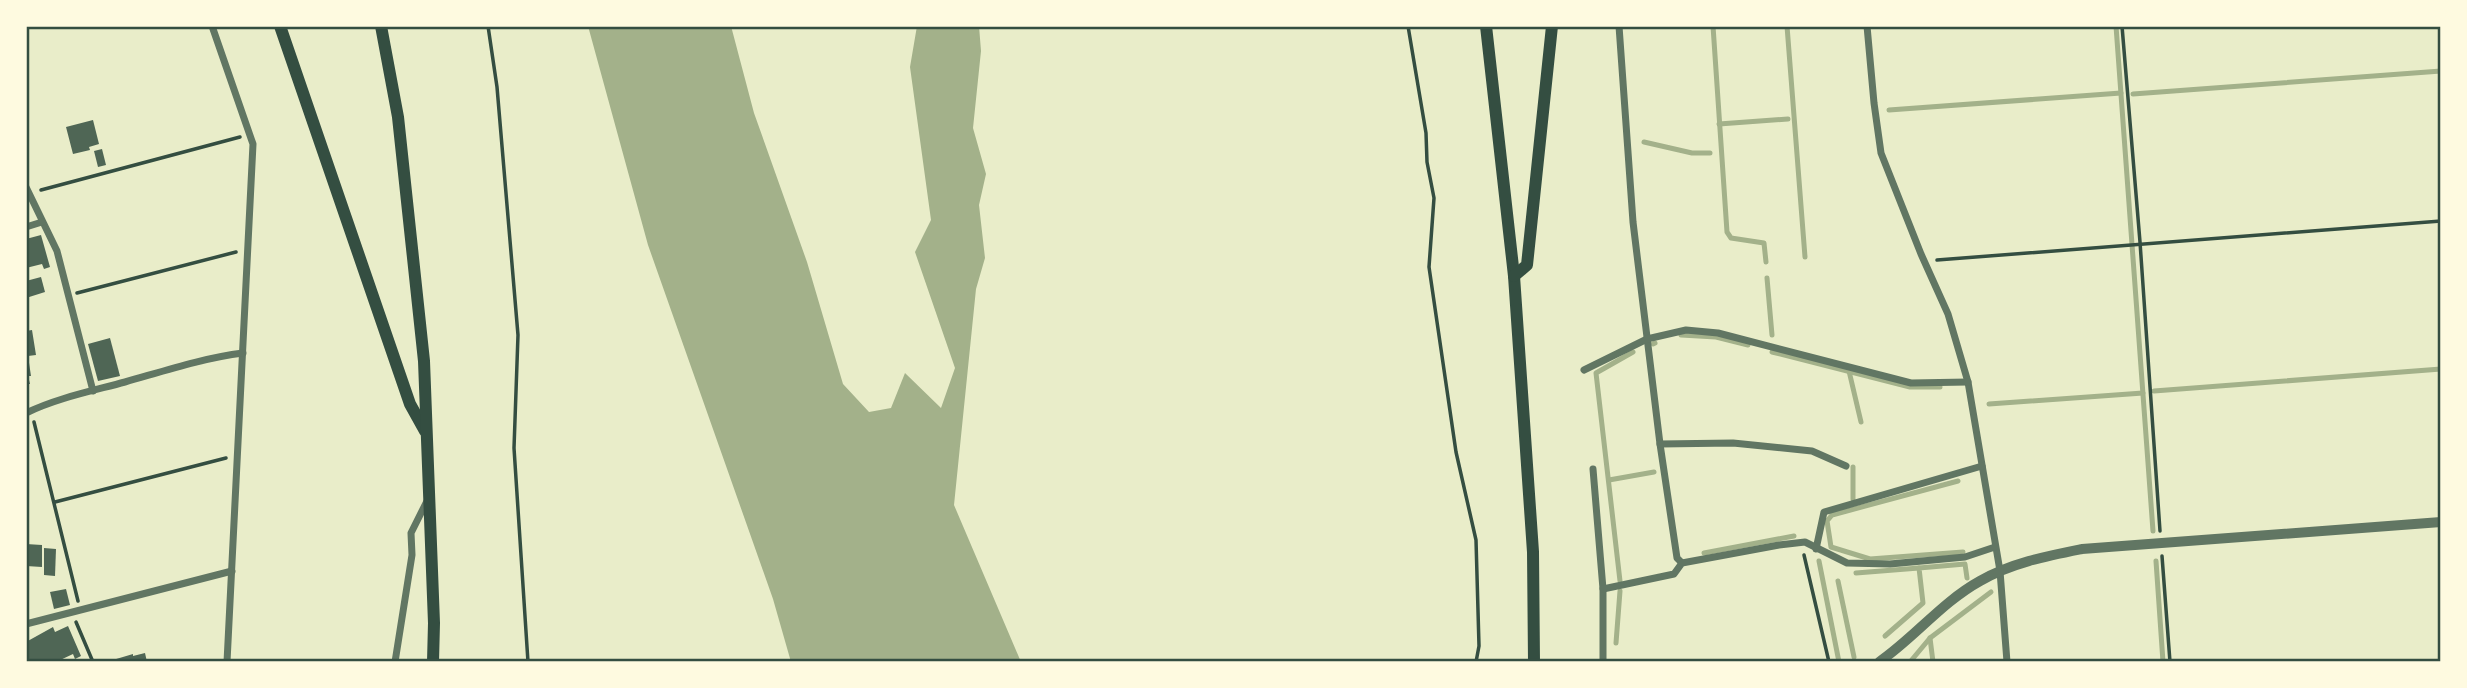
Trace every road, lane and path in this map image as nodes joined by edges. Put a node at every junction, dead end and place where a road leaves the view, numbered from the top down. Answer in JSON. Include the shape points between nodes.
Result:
{"nodes":[{"id":1,"x":212,"y":26,"type":"edge"},
{"id":2,"x":280,"y":26,"type":"edge"},
{"id":3,"x":381,"y":26,"type":"edge"},
{"id":4,"x":488,"y":26,"type":"edge"},
{"id":5,"x":1408,"y":26,"type":"edge"},
{"id":6,"x":1486,"y":26,"type":"edge"},
{"id":7,"x":1552,"y":26,"type":"edge"},
{"id":8,"x":1619,"y":26,"type":"edge"},
{"id":9,"x":1867,"y":26,"type":"edge"},
{"id":10,"x":2122,"y":26,"type":"edge"},
{"id":11,"x":249,"y":134,"type":"junction"},
{"id":12,"x":28,"y":190,"type":"edge"},
{"id":13,"x":2441,"y":221,"type":"edge"},
{"id":14,"x":42,"y":222,"type":"junction"},
{"id":15,"x":26,"y":227,"type":"edge"},
{"id":16,"x":2140,"y":242,"type":"junction"},
{"id":17,"x":247,"y":249,"type":"junction"},
{"id":18,"x":1925,"y":261,"type":"junction"},
{"id":19,"x":1514,"y":276,"type":"junction"},
{"id":20,"x":68,"y":295,"type":"junction"},
{"id":21,"x":1647,"y":339,"type":"junction"},
{"id":22,"x":243,"y":353,"type":"junction"},
{"id":23,"x":1584,"y":370,"type":"dead end"},
{"id":24,"x":1968,"y":382,"type":"junction"},
{"id":25,"x":93,"y":391,"type":"junction"},
{"id":26,"x":27,"y":413,"type":"edge"},
{"id":27,"x":427,"y":435,"type":"junction"},
{"id":28,"x":1660,"y":444,"type":"junction"},
{"id":29,"x":238,"y":457,"type":"junction"},
{"id":30,"x":1846,"y":466,"type":"dead end"},
{"id":31,"x":1982,"y":466,"type":"junction"},
{"id":32,"x":1593,"y":470,"type":"dead end"},
{"id":33,"x":429,"y":497,"type":"junction"},
{"id":34,"x":55,"y":502,"type":"junction"},
{"id":35,"x":2441,"y":522,"type":"edge"},
{"id":36,"x":1801,"y":543,"type":"junction"},
{"id":37,"x":2161,"y":544,"type":"junction"},
{"id":38,"x":1995,"y":547,"type":"junction"},
{"id":39,"x":1816,"y":549,"type":"junction"},
{"id":40,"x":1682,"y":564,"type":"junction"},
{"id":41,"x":232,"y":571,"type":"junction"},
{"id":42,"x":2000,"y":571,"type":"junction"},
{"id":43,"x":1603,"y":589,"type":"junction"},
{"id":44,"x":75,"y":611,"type":"junction"},
{"id":45,"x":26,"y":624,"type":"edge"},
{"id":46,"x":93,"y":662,"type":"edge"},
{"id":47,"x":227,"y":662,"type":"edge"},
{"id":48,"x":394,"y":662,"type":"edge"},
{"id":49,"x":433,"y":662,"type":"edge"},
{"id":50,"x":528,"y":662,"type":"edge"},
{"id":51,"x":1476,"y":662,"type":"edge"},
{"id":52,"x":1534,"y":662,"type":"edge"},
{"id":53,"x":1603,"y":662,"type":"edge"},
{"id":54,"x":1829,"y":662,"type":"edge"},
{"id":55,"x":1879,"y":662,"type":"edge"},
{"id":56,"x":2007,"y":662,"type":"edge"},
{"id":57,"x":2170,"y":662,"type":"edge"}],
"edges":[{"from":1,"to":11,"type":"street"},
{"from":2,"to":27,"type":"main road","via":[[410,404]]},
{"from":3,"to":27,"type":"main road","via":[[399,131],[424,361]]},
{"from":4,"to":50,"type":"path","via":[[518,335],[514,448]]},
{"from":5,"to":51,"type":"path","via":[[1434,198],[1429,267],[1456,452],[1476,540]]},
{"from":6,"to":19,"type":"main road"},
{"from":7,"to":19,"type":"main road","via":[[1527,265]]},
{"from":8,"to":21,"type":"street","via":[[1633,222]]},
{"from":9,"to":18,"type":"street","via":[[1881,153]]},
{"from":10,"to":16,"type":"path"},
{"from":11,"to":12,"type":"path"},
{"from":11,"to":17,"type":"street","via":[[253,144]]},
{"from":12,"to":14,"type":"street"},
{"from":13,"to":16,"type":"path"},
{"from":14,"to":15,"type":"street"},
{"from":14,"to":20,"type":"street","via":[[57,251]]},
{"from":16,"to":18,"type":"path"},
{"from":16,"to":37,"type":"path"},
{"from":17,"to":20,"type":"path"},
{"from":17,"to":22,"type":"street"},
{"from":18,"to":24,"type":"street","via":[[1948,314]]},
{"from":19,"to":52,"type":"main road","via":[[1533,552]]},
{"from":20,"to":25,"type":"street"},
{"from":21,"to":23,"type":"street"},
{"from":21,"to":24,"type":"street","via":[[1686,330],[1718,333],[1911,383]]},
{"from":21,"to":28,"type":"street"},
{"from":22,"to":25,"type":"street"},
{"from":22,"to":29,"type":"street"},
{"from":24,"to":31,"type":"street"},
{"from":25,"to":26,"type":"street"},
{"from":26,"to":34,"type":"path","via":[[34,421]]},
{"from":27,"to":33,"type":"main road"},
{"from":28,"to":30,"type":"street","via":[[1733,443],[1812,451]]},
{"from":28,"to":40,"type":"street","via":[[1677,558]]},
{"from":29,"to":34,"type":"path"},
{"from":29,"to":41,"type":"street"},
{"from":31,"to":38,"type":"street"},
{"from":31,"to":39,"type":"street","via":[[1824,512]]},
{"from":32,"to":43,"type":"street"},
{"from":33,"to":48,"type":"street","via":[[411,533],[412,555]]},
{"from":33,"to":49,"type":"main road"},
{"from":34,"to":44,"type":"path","via":[[78,600]]},
{"from":35,"to":37,"type":"street"},
{"from":36,"to":39,"type":"street"},
{"from":36,"to":40,"type":"street"},
{"from":36,"to":54,"type":"path"},
{"from":37,"to":42,"type":"street","via":[[2082,549]]},
{"from":37,"to":57,"type":"path"},
{"from":38,"to":39,"type":"street","via":[[1965,557],[1890,564],[1847,563]]},
{"from":38,"to":42,"type":"street"},
{"from":40,"to":43,"type":"street","via":[[1674,574]]},
{"from":41,"to":44,"type":"street"},
{"from":41,"to":47,"type":"street"},
{"from":42,"to":55,"type":"street","via":[[1978,581]]},
{"from":42,"to":56,"type":"street"},
{"from":43,"to":53,"type":"street"},
{"from":44,"to":45,"type":"street"},
{"from":44,"to":46,"type":"path"}]}
